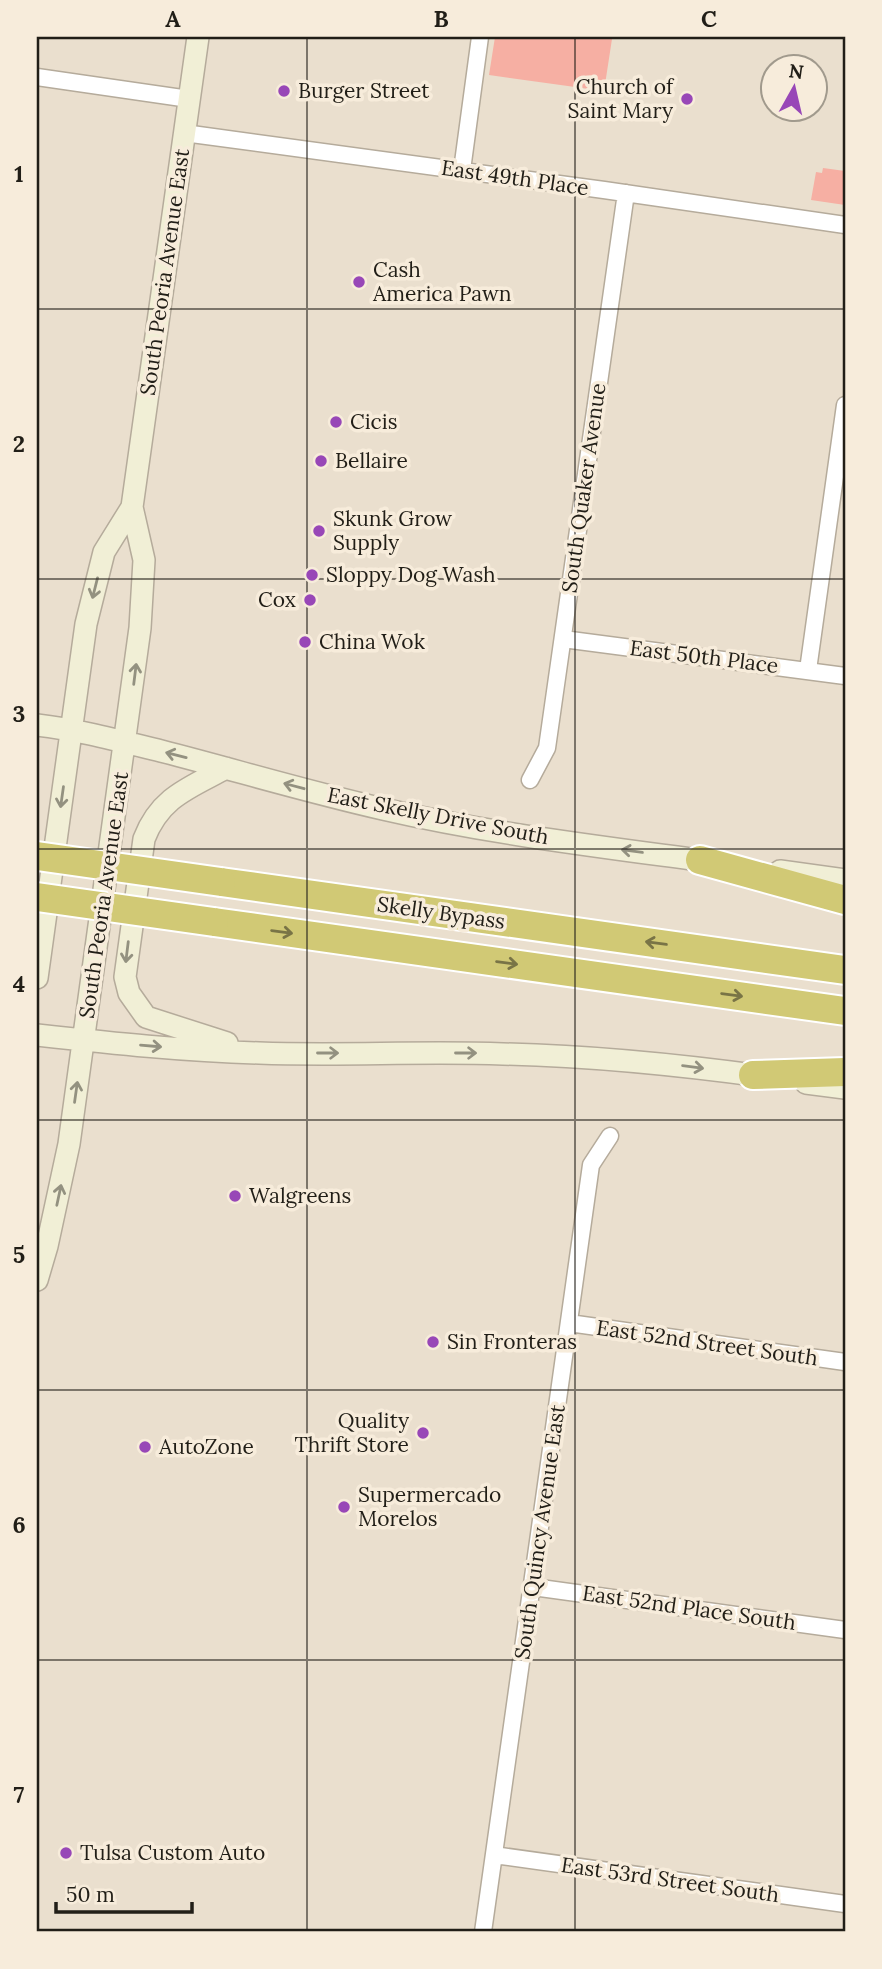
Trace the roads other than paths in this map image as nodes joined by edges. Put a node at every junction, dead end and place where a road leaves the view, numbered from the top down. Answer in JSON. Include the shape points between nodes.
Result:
{"nodes":[{"id":1,"x":198,"y":37,"type":"edge"},
{"id":2,"x":480,"y":37,"type":"edge"},
{"id":3,"x":37,"y":77,"type":"edge"},
{"id":4,"x":189,"y":99,"type":"junction"},
{"id":5,"x":184,"y":133,"type":"junction"},
{"id":6,"x":462,"y":170,"type":"junction"},
{"id":7,"x":626,"y":193,"type":"junction"},
{"id":8,"x":845,"y":225,"type":"edge"},
{"id":9,"x":845,"y":405,"type":"edge"},
{"id":10,"x":840,"y":467,"type":"edge"},
{"id":11,"x":132,"y":507,"type":"junction"},
{"id":12,"x":563,"y":639,"type":"junction"},
{"id":13,"x":808,"y":670,"type":"junction"},
{"id":14,"x":845,"y":676,"type":"edge"},
{"id":15,"x":37,"y":726,"type":"edge"},
{"id":16,"x":71,"y":729,"type":"junction"},
{"id":17,"x":126,"y":741,"type":"junction"},
{"id":18,"x":226,"y":768,"type":"junction"},
{"id":19,"x":530,"y":780,"type":"dead end"},
{"id":20,"x":37,"y":856,"type":"edge"},
{"id":21,"x":700,"y":860,"type":"junction"},
{"id":22,"x":845,"y":880,"type":"edge"},
{"id":23,"x":37,"y":897,"type":"edge"},
{"id":24,"x":845,"y":900,"type":"edge"},
{"id":25,"x":845,"y":970,"type":"edge"},
{"id":26,"x":37,"y":978,"type":"edge"},
{"id":27,"x":845,"y":1011,"type":"edge"},
{"id":28,"x":37,"y":1035,"type":"edge"},
{"id":29,"x":83,"y":1040,"type":"junction"},
{"id":30,"x":259,"y":1053,"type":"junction"},
{"id":31,"x":845,"y":1072,"type":"edge"},
{"id":32,"x":752,"y":1075,"type":"junction"},
{"id":33,"x":845,"y":1088,"type":"edge"},
{"id":34,"x":610,"y":1136,"type":"dead end"},
{"id":35,"x":37,"y":1280,"type":"edge"},
{"id":36,"x":569,"y":1323,"type":"junction"},
{"id":37,"x":845,"y":1362,"type":"edge"},
{"id":38,"x":533,"y":1587,"type":"junction"},
{"id":39,"x":845,"y":1630,"type":"edge"},
{"id":40,"x":494,"y":1855,"type":"junction"},
{"id":41,"x":845,"y":1904,"type":"edge"},
{"id":42,"x":483,"y":1932,"type":"edge"}],
"edges":[{"from":1,"to":4,"type":"main road","name":"South Peoria Avenue East"},
{"from":2,"to":6,"type":"street"},
{"from":3,"to":4,"type":"street"},
{"from":4,"to":5,"type":"main road","name":"South Peoria Avenue East"},
{"from":5,"to":6,"type":"street","name":"East 49th Place"},
{"from":5,"to":11,"type":"main road","name":"South Peoria Avenue East"},
{"from":6,"to":7,"type":"street","name":"East 49th Place"},
{"from":7,"to":8,"type":"street","name":"East 49th Place"},
{"from":7,"to":12,"type":"street","name":"South Quaker Avenue"},
{"from":9,"to":10,"type":"street"},
{"from":10,"to":13,"type":"street"},
{"from":11,"to":16,"type":"main road","name":"South Peoria Avenue East","one_way":true,"via":[[104,552],[86,624]]},
{"from":17,"to":11,"type":"main road","name":"South Peoria Avenue East","one_way":true,"via":[[144,560]]},
{"from":12,"to":13,"type":"street","name":"East 50th Place"},
{"from":12,"to":19,"type":"street","name":"South Quaker Avenue","via":[[547,748]]},
{"from":13,"to":14,"type":"street","name":"East 50th Place"},
{"from":15,"to":16,"type":"main road","name":"East Skelly Drive South"},
{"from":16,"to":17,"type":"main road","name":"East Skelly Drive South"},
{"from":16,"to":26,"type":"main road","name":"South Peoria Avenue East","one_way":true},
{"from":18,"to":17,"type":"main road","name":"East Skelly Drive South","one_way":true},
{"from":17,"to":29,"type":"main road","name":"South Peoria Avenue East"},
{"from":21,"to":18,"type":"main road","name":"East Skelly Drive South","one_way":true,"via":[[414,815]]},
{"from":18,"to":30,"type":"main road","one_way":true,"via":[[173,797],[151,821],[144,839],[125,977],[129,993],[146,1017]]},
{"from":25,"to":20,"type":"highway","name":"Skelly Bypass","one_way":true,"bridge":true},
{"from":21,"to":22,"type":"main road","name":"East Skelly Drive South"},
{"from":21,"to":24,"type":"highway"},
{"from":23,"to":27,"type":"highway","name":"Skelly Bypass","one_way":true,"bridge":true},
{"from":28,"to":29,"type":"main road"},
{"from":29,"to":30,"type":"main road","one_way":true},
{"from":35,"to":29,"type":"main road","name":"South Peoria Avenue East","one_way":true,"via":[[69,1144]]},
{"from":30,"to":32,"type":"main road","one_way":true,"via":[[584,1057]]},
{"from":31,"to":32,"type":"highway"},
{"from":32,"to":33,"type":"main road"},
{"from":34,"to":36,"type":"street","name":"South Quincy Avenue East","via":[[592,1165]]},
{"from":36,"to":37,"type":"street","name":"East 52nd Street South"},
{"from":36,"to":38,"type":"street","name":"South Quincy Avenue East"},
{"from":38,"to":39,"type":"street","name":"East 52nd Place South"},
{"from":38,"to":40,"type":"street","name":"South Quincy Avenue East"},
{"from":40,"to":41,"type":"street","name":"East 53rd Street South"},
{"from":40,"to":42,"type":"street","name":"South Quincy Avenue East"}]}
